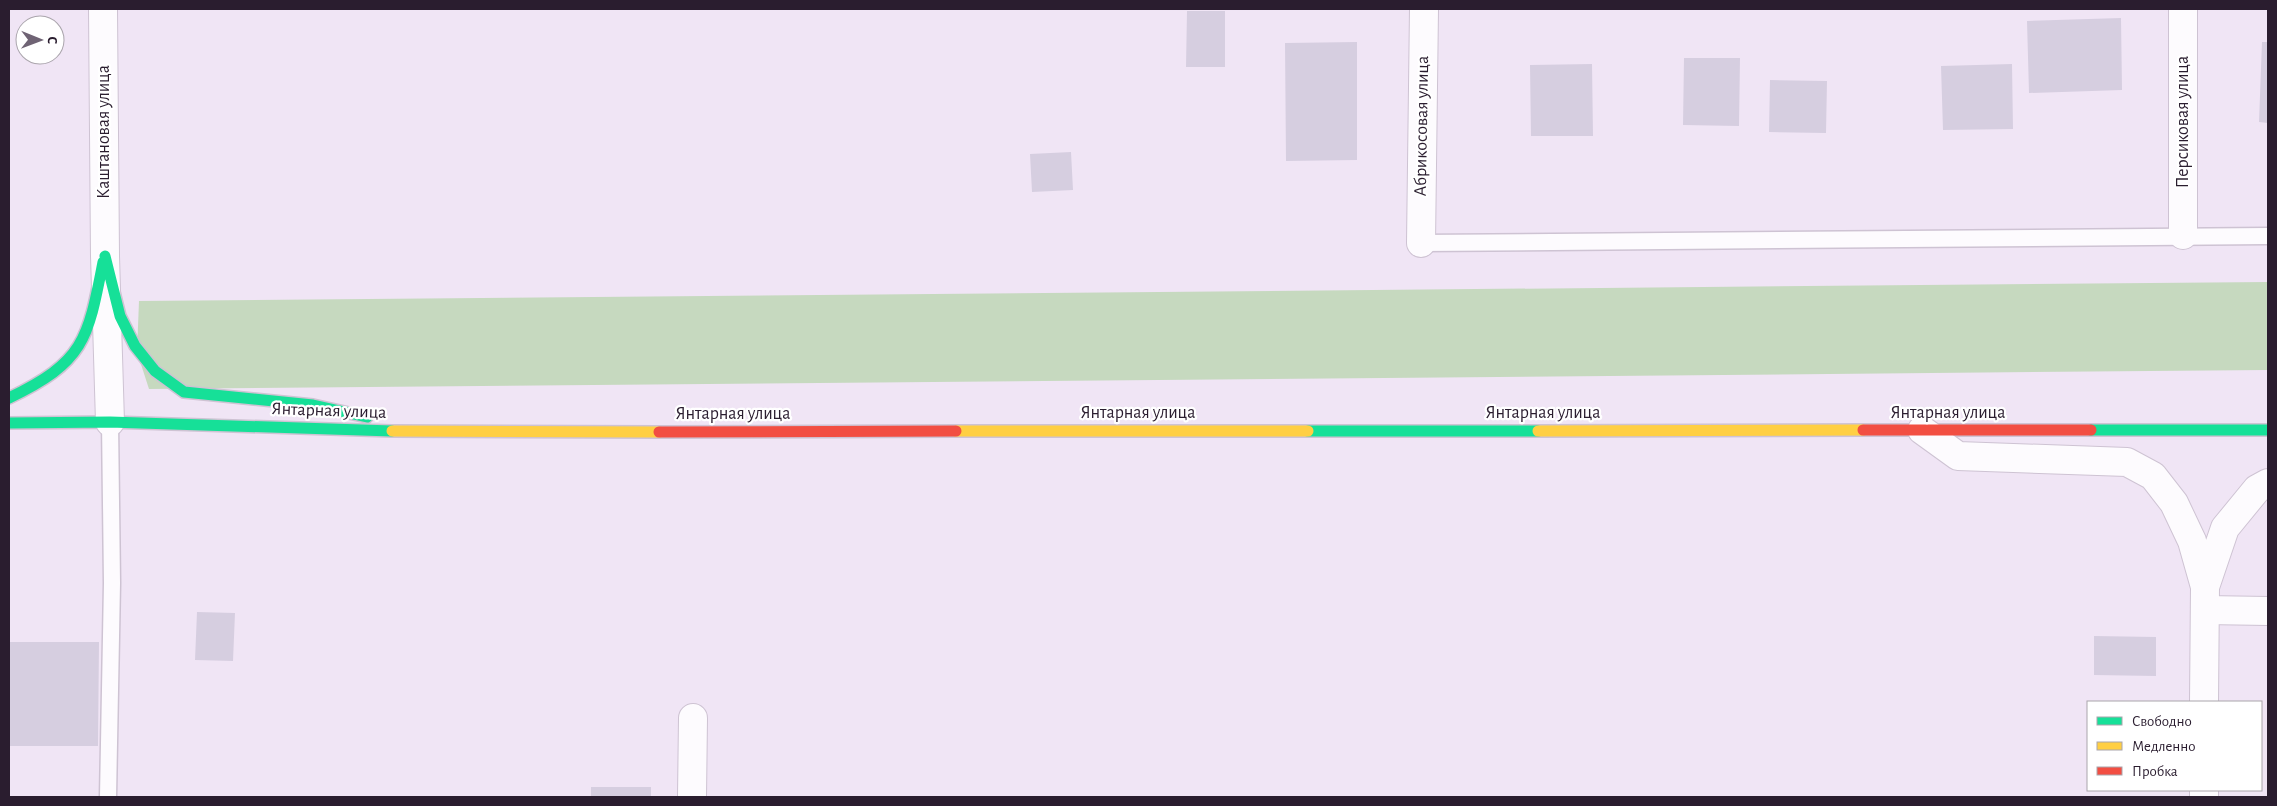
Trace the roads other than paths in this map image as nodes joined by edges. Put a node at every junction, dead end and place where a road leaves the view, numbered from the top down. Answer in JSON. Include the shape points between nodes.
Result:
{"nodes":[{"id":1,"x":103,"y":9,"type":"edge"},
{"id":2,"x":1424,"y":9,"type":"edge"},
{"id":3,"x":2183,"y":9,"type":"edge"},
{"id":4,"x":2183,"y":235,"type":"junction"},
{"id":5,"x":2268,"y":236,"type":"edge"},
{"id":6,"x":1421,"y":243,"type":"joint"},
{"id":7,"x":105,"y":256,"type":"junction"},
{"id":8,"x":9,"y":398,"type":"edge"},
{"id":9,"x":110,"y":422,"type":"junction"},
{"id":10,"x":9,"y":423,"type":"edge"},
{"id":11,"x":1922,"y":430,"type":"junction"},
{"id":12,"x":2268,"y":430,"type":"edge"},
{"id":13,"x":430,"y":432,"type":"junction"},
{"id":14,"x":2268,"y":483,"type":"edge"},
{"id":15,"x":2205,"y":598,"type":"junction"},
{"id":16,"x":2268,"y":611,"type":"edge"},
{"id":17,"x":2204,"y":701,"type":"edge"},
{"id":18,"x":693,"y":718,"type":"dead end"},
{"id":19,"x":108,"y":797,"type":"edge"},
{"id":20,"x":692,"y":797,"type":"edge"}],
"edges":[{"from":1,"to":7,"type":"street","name":"Каштановая улица"},
{"from":2,"to":6,"type":"street","name":"Абрикосовая улица"},
{"from":3,"to":4,"type":"street","name":"Персиковая улица"},
{"from":4,"to":5,"type":"lane"},
{"from":4,"to":6,"type":"lane"},
{"from":7,"to":8,"type":"street","via":[[91,320],[74,356],[41,383]]},
{"from":7,"to":9,"type":"street","name":"Каштановая улица"},
{"from":7,"to":13,"type":"street","via":[[120,316],[135,346],[156,371],[184,392],[313,405]]},
{"from":9,"to":10,"type":"street","name":"Янтарная улица"},
{"from":9,"to":13,"type":"street","name":"Янтарная улица"},
{"from":9,"to":19,"type":"lane","via":[[112,583]]},
{"from":11,"to":12,"type":"street","name":"Янтарная улица"},
{"from":11,"to":13,"type":"street","name":"Янтарная улица"},
{"from":11,"to":15,"type":"street","via":[[1958,456],[2127,462],[2153,476],[2174,503],[2192,541]]},
{"from":14,"to":15,"type":"street","via":[[2256,489],[2225,528]]},
{"from":15,"to":16,"type":"street"},
{"from":15,"to":17,"type":"street"},
{"from":18,"to":20,"type":"street"}]}
